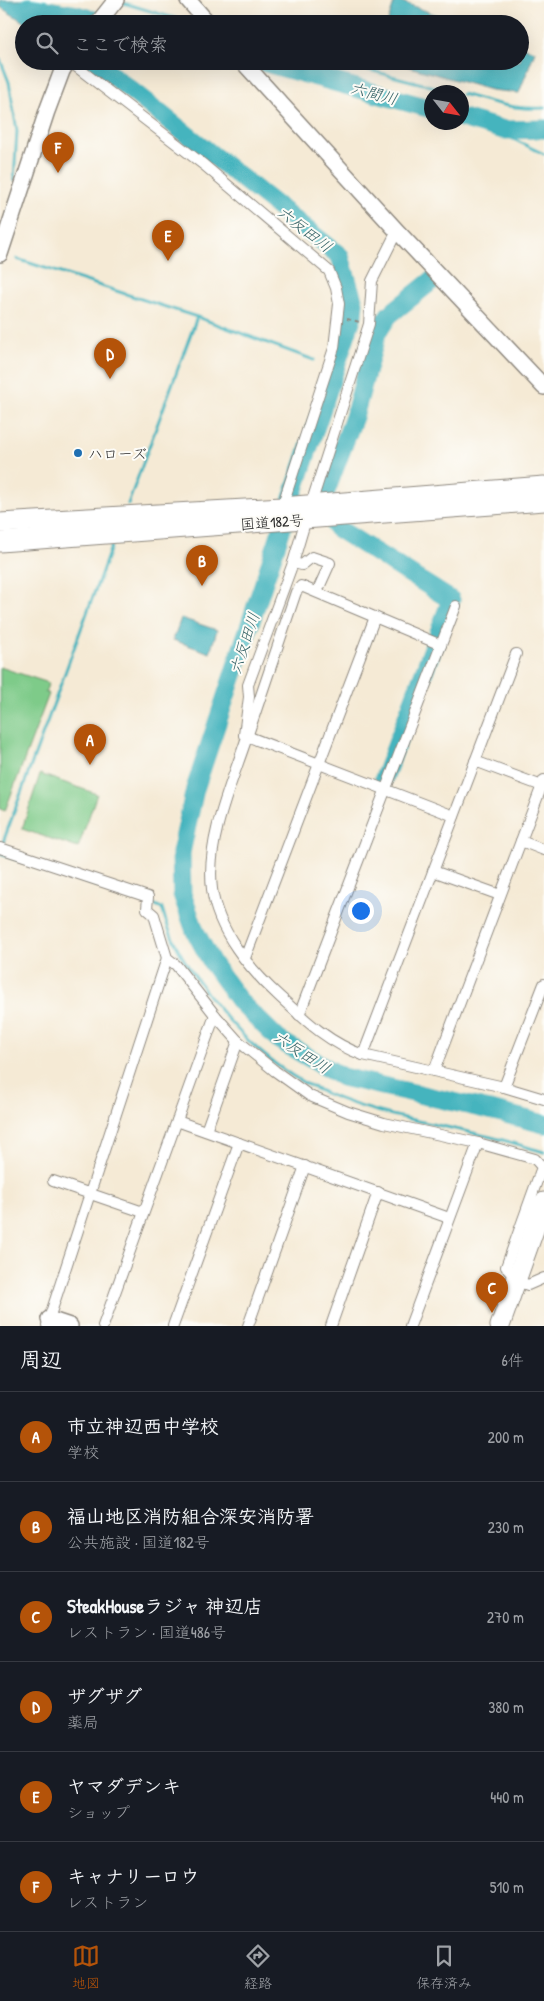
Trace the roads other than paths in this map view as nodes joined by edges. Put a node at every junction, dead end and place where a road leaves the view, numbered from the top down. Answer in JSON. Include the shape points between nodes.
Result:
{"nodes":[{"id":1,"x":116,"y":0,"type":"edge"},
{"id":2,"x":188,"y":0,"type":"edge"},
{"id":3,"x":104,"y":15,"type":"edge"},
{"id":4,"x":201,"y":15,"type":"edge"},
{"id":5,"x":63,"y":70,"type":"edge"},
{"id":6,"x":81,"y":70,"type":"edge"},
{"id":7,"x":249,"y":70,"type":"edge"},
{"id":8,"x":397,"y":231,"type":"junction"},
{"id":9,"x":0,"y":254,"type":"edge"},
{"id":10,"x":544,"y":387,"type":"edge"},
{"id":11,"x":544,"y":486,"type":"edge"},
{"id":12,"x":544,"y":501,"type":"edge"},
{"id":13,"x":315,"y":511,"type":"junction"},
{"id":14,"x":282,"y":512,"type":"junction"},
{"id":15,"x":0,"y":524,"type":"edge"},
{"id":16,"x":0,"y":542,"type":"edge"},
{"id":17,"x":294,"y":563,"type":"junction"},
{"id":18,"x":317,"y":592,"type":"junction"},
{"id":19,"x":456,"y":606,"type":"dead end"},
{"id":20,"x":375,"y":617,"type":"junction"},
{"id":21,"x":437,"y":643,"type":"junction"},
{"id":22,"x":516,"y":654,"type":"dead end"},
{"id":23,"x":247,"y":737,"type":"junction"},
{"id":24,"x":475,"y":761,"type":"junction"},
{"id":25,"x":319,"y":764,"type":"junction"},
{"id":26,"x":543,"y":783,"type":"edge"},
{"id":27,"x":386,"y":790,"type":"junction"},
{"id":28,"x":454,"y":816,"type":"junction"},
{"id":29,"x":521,"y":841,"type":"junction"},
{"id":30,"x":0,"y":848,"type":"edge"},
{"id":31,"x":544,"y":850,"type":"edge"},
{"id":32,"x":433,"y":871,"type":"junction"},
{"id":33,"x":500,"y":895,"type":"junction"},
{"id":34,"x":168,"y":958,"type":"junction"},
{"id":35,"x":245,"y":958,"type":"junction"},
{"id":36,"x":544,"y":984,"type":"edge"},
{"id":37,"x":214,"y":1015,"type":"junction"},
{"id":38,"x":300,"y":1015,"type":"junction"},
{"id":39,"x":238,"y":1041,"type":"junction"},
{"id":40,"x":363,"y":1055,"type":"junction"},
{"id":41,"x":434,"y":1071,"type":"junction"},
{"id":42,"x":504,"y":1087,"type":"junction"},
{"id":43,"x":544,"y":1099,"type":"edge"},
{"id":44,"x":177,"y":1121,"type":"junction"},
{"id":45,"x":206,"y":1130,"type":"junction"},
{"id":46,"x":239,"y":1143,"type":"junction"},
{"id":47,"x":478,"y":1143,"type":"junction"},
{"id":48,"x":305,"y":1166,"type":"junction"},
{"id":49,"x":53,"y":1182,"type":"dead end"},
{"id":50,"x":378,"y":1192,"type":"junction"},
{"id":51,"x":90,"y":1194,"type":"junction"},
{"id":52,"x":544,"y":1202,"type":"edge"},
{"id":53,"x":143,"y":1212,"type":"junction"},
{"id":54,"x":449,"y":1218,"type":"junction"},
{"id":55,"x":544,"y":1241,"type":"edge"},
{"id":56,"x":530,"y":1281,"type":"edge"},
{"id":57,"x":48,"y":1323,"type":"edge"},
{"id":58,"x":70,"y":1326,"type":"edge"},
{"id":59,"x":103,"y":1326,"type":"edge"},
{"id":60,"x":172,"y":1326,"type":"edge"},
{"id":61,"x":248,"y":1326,"type":"edge"},
{"id":62,"x":331,"y":1326,"type":"edge"},
{"id":63,"x":410,"y":1326,"type":"edge"},
{"id":64,"x":500,"y":1326,"type":"edge"},
{"id":65,"x":513,"y":1326,"type":"edge"}],
"edges":[{"from":1,"to":3,"type":"street"},
{"from":2,"to":4,"type":"street"},
{"from":5,"to":9,"type":"street"},
{"from":6,"to":14,"type":"street","via":[[204,165],[329,270],[339,304],[334,348]]},
{"from":7,"to":8,"type":"street"},
{"from":8,"to":10,"type":"street"},
{"from":8,"to":13,"type":"street","via":[[372,281],[369,324]]},
{"from":11,"to":13,"type":"highway","name":"国道182号"},
{"from":12,"to":13,"type":"highway","name":"国道182号"},
{"from":13,"to":14,"type":"highway","name":"国道182号"},
{"from":13,"to":17,"type":"street"},
{"from":14,"to":15,"type":"highway","name":"国道182号"},
{"from":14,"to":16,"type":"highway","name":"国道182号"},
{"from":17,"to":18,"type":"street","via":[[302,565],[312,557],[330,563]]},
{"from":17,"to":23,"type":"street","via":[[248,686],[244,735]]},
{"from":18,"to":20,"type":"street"},
{"from":18,"to":23,"type":"street","via":[[301,586],[296,592]]},
{"from":19,"to":21,"type":"street"},
{"from":20,"to":21,"type":"street"},
{"from":20,"to":25,"type":"street"},
{"from":21,"to":27,"type":"street"},
{"from":22,"to":24,"type":"street"},
{"from":23,"to":25,"type":"street"},
{"from":23,"to":35,"type":"street","via":[[210,866],[218,914]]},
{"from":24,"to":26,"type":"street"},
{"from":24,"to":28,"type":"street"},
{"from":25,"to":27,"type":"street"},
{"from":25,"to":35,"type":"street"},
{"from":26,"to":29,"type":"street"},
{"from":27,"to":28,"type":"street"},
{"from":27,"to":38,"type":"street"},
{"from":28,"to":32,"type":"street"},
{"from":29,"to":31,"type":"street"},
{"from":29,"to":33,"type":"street"},
{"from":30,"to":34,"type":"street","via":[[148,897],[147,909],[154,915]]},
{"from":32,"to":33,"type":"street"},
{"from":32,"to":40,"type":"street"},
{"from":33,"to":41,"type":"street"},
{"from":34,"to":37,"type":"street"},
{"from":34,"to":51,"type":"street"},
{"from":35,"to":38,"type":"street","via":[[269,987]]},
{"from":36,"to":42,"type":"street"},
{"from":37,"to":39,"type":"street"},
{"from":37,"to":44,"type":"street"},
{"from":38,"to":40,"type":"street","via":[[326,1037]]},
{"from":39,"to":45,"type":"street"},
{"from":39,"to":47,"type":"street","via":[[310,1096],[384,1123]]},
{"from":40,"to":41,"type":"street"},
{"from":41,"to":42,"type":"street"},
{"from":42,"to":43,"type":"street"},
{"from":44,"to":45,"type":"street"},
{"from":44,"to":53,"type":"street"},
{"from":45,"to":46,"type":"street"},
{"from":46,"to":48,"type":"street"},
{"from":46,"to":60,"type":"street"},
{"from":47,"to":54,"type":"street"},
{"from":47,"to":56,"type":"street","via":[[535,1159],[542,1167],[506,1267]]},
{"from":48,"to":50,"type":"street"},
{"from":48,"to":61,"type":"street"},
{"from":49,"to":51,"type":"street"},
{"from":50,"to":54,"type":"street"},
{"from":50,"to":62,"type":"street"},
{"from":51,"to":53,"type":"street"},
{"from":51,"to":57,"type":"street"},
{"from":52,"to":56,"type":"highway"},
{"from":53,"to":59,"type":"street"},
{"from":54,"to":63,"type":"street"},
{"from":55,"to":56,"type":"highway"},
{"from":56,"to":64,"type":"highway"},
{"from":56,"to":65,"type":"highway"},
{"from":57,"to":58,"type":"street"}]}
